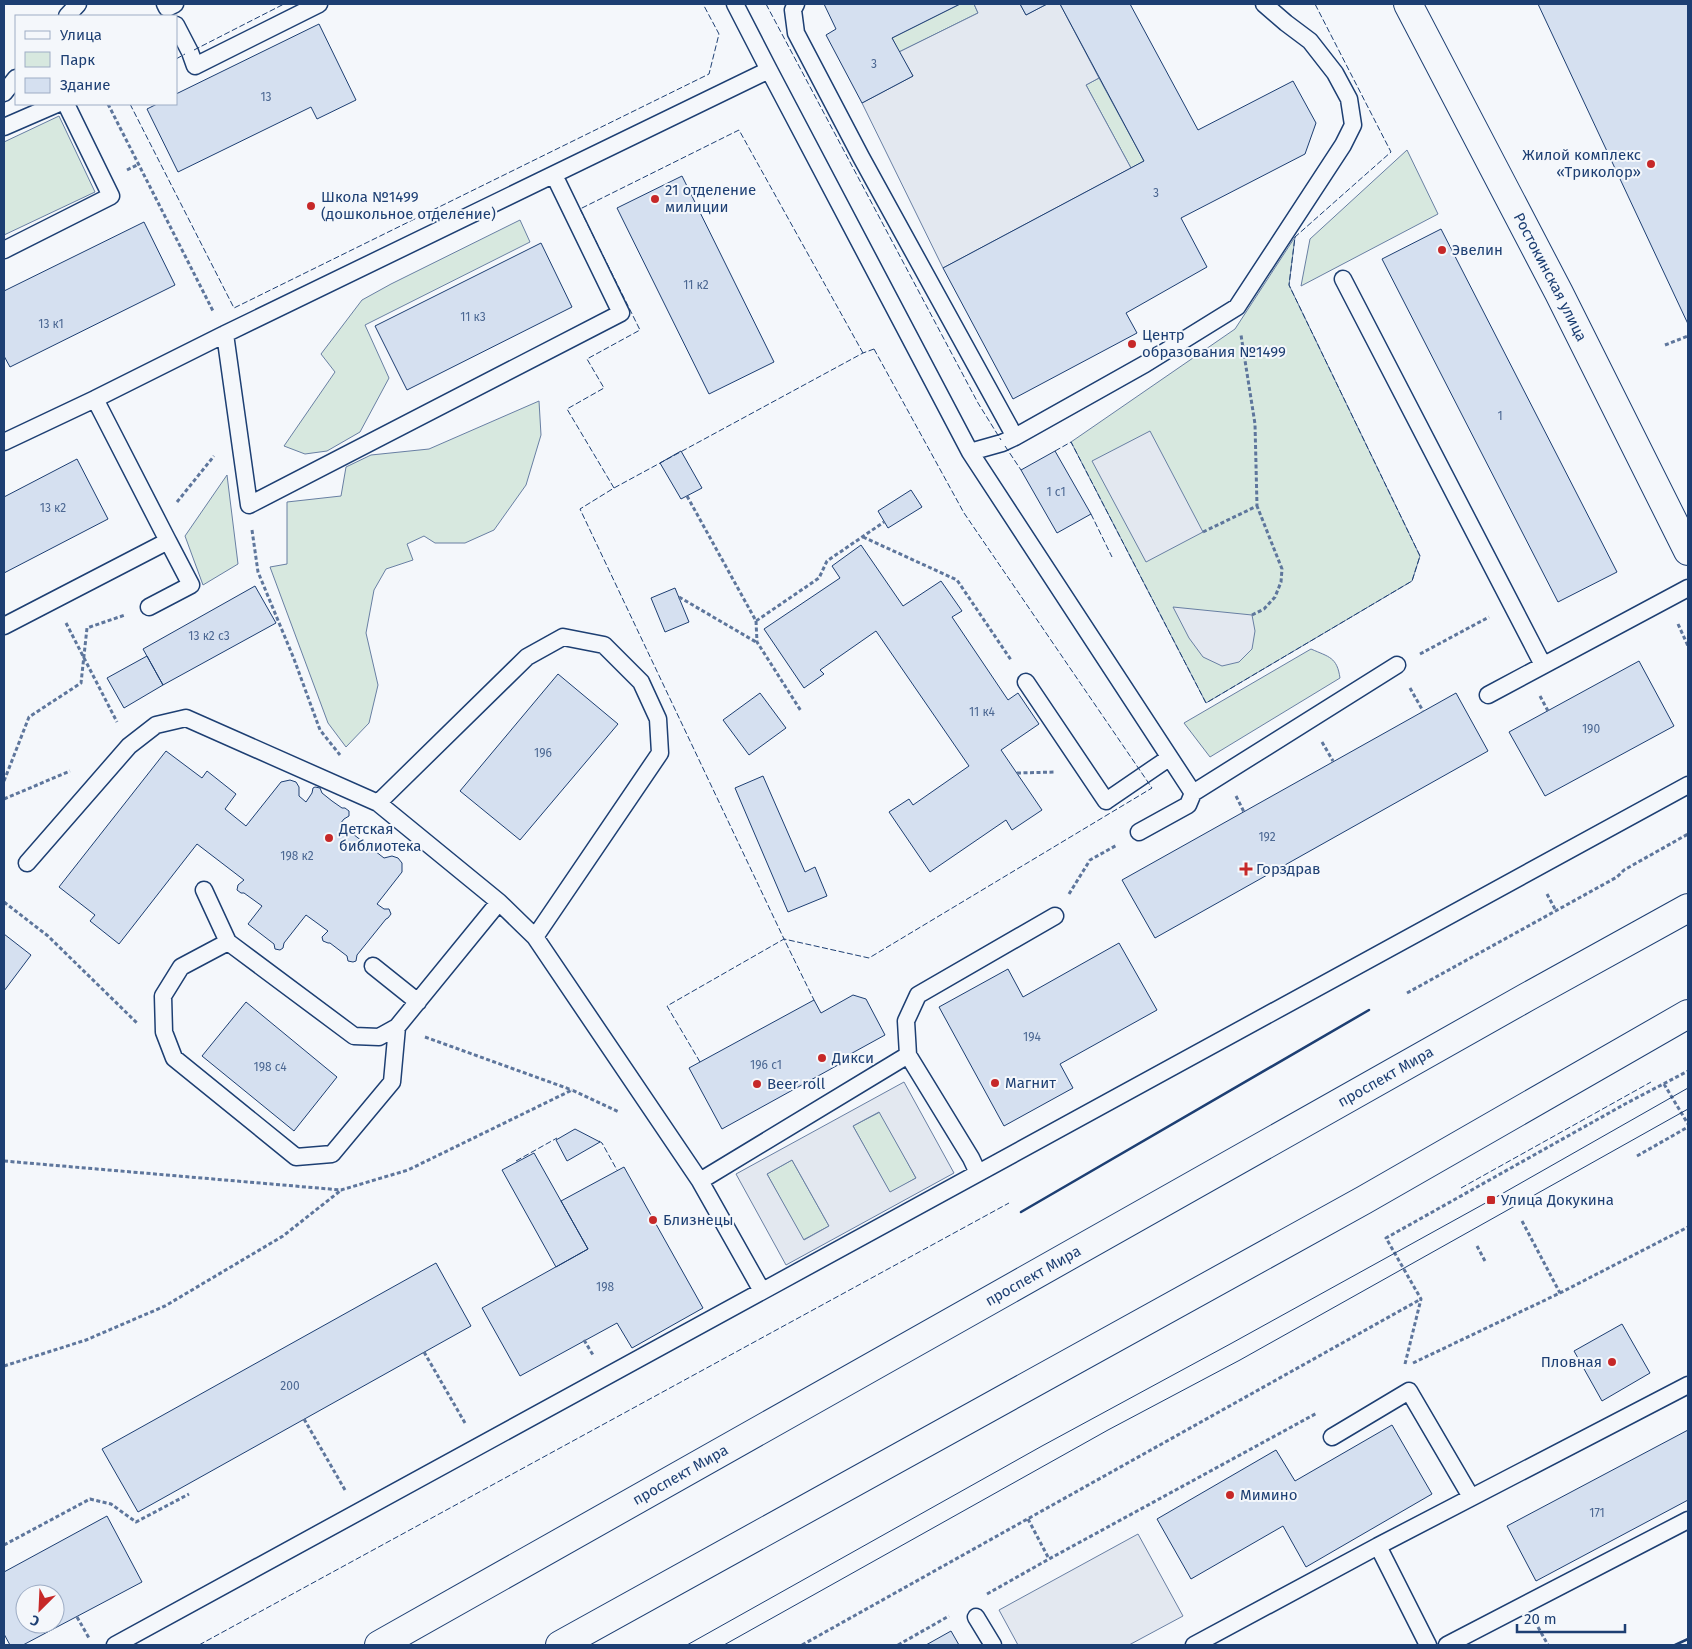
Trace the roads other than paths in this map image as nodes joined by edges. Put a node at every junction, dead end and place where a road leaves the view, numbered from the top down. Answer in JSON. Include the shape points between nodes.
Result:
{"nodes":[{"id":1,"x":78,"y":4,"type":"edge"},
{"id":2,"x":320,"y":4,"type":"edge"},
{"id":3,"x":736,"y":4,"type":"edge"},
{"id":4,"x":796,"y":4,"type":"edge"},
{"id":5,"x":1264,"y":4,"type":"edge"},
{"id":6,"x":1408,"y":4,"type":"edge"},
{"id":7,"x":68,"y":15,"type":"edge"},
{"id":8,"x":178,"y":29,"type":"edge"},
{"id":9,"x":769,"y":70,"type":"junction"},
{"id":10,"x":15,"y":79,"type":"edge"},
{"id":11,"x":4,"y":93,"type":"edge"},
{"id":12,"x":55,"y":105,"type":"edge"},
{"id":13,"x":66,"y":105,"type":"edge"},
{"id":14,"x":4,"y":127,"type":"edge"},
{"id":15,"x":554,"y":175,"type":"junction"},
{"id":16,"x":4,"y":250,"type":"edge"},
{"id":17,"x":1343,"y":279,"type":"dead end"},
{"id":18,"x":225,"y":334,"type":"junction"},
{"id":19,"x":95,"y":399,"type":"junction"},
{"id":20,"x":1015,"y":436,"type":"junction"},
{"id":21,"x":4,"y":442,"type":"edge"},
{"id":22,"x":970,"y":452,"type":"junction"},
{"id":23,"x":168,"y":541,"type":"junction"},
{"id":24,"x":1688,"y":551,"type":"edge"},
{"id":25,"x":1688,"y":588,"type":"edge"},
{"id":26,"x":149,"y":607,"type":"road end"},
{"id":27,"x":4,"y":626,"type":"edge"},
{"id":28,"x":1397,"y":665,"type":"road end"},
{"id":29,"x":1543,"y":665,"type":"junction"},
{"id":30,"x":1026,"y":682,"type":"road end"},
{"id":31,"x":1488,"y":695,"type":"dead end"},
{"id":32,"x":1169,"y":758,"type":"junction"},
{"id":33,"x":1688,"y":785,"type":"edge"},
{"id":34,"x":1193,"y":793,"type":"junction"},
{"id":35,"x":378,"y":803,"type":"junction"},
{"id":36,"x":1139,"y":832,"type":"road end"},
{"id":37,"x":28,"y":863,"type":"dead end"},
{"id":38,"x":204,"y":890,"type":"dead end"},
{"id":39,"x":499,"y":902,"type":"junction"},
{"id":40,"x":1688,"y":908,"type":"edge"},
{"id":41,"x":1055,"y":916,"type":"road end"},
{"id":42,"x":535,"y":937,"type":"junction"},
{"id":43,"x":228,"y":942,"type":"junction"},
{"id":44,"x":373,"y":966,"type":"dead end"},
{"id":45,"x":418,"y":1002,"type":"junction"},
{"id":46,"x":1688,"y":1014,"type":"edge"},
{"id":47,"x":397,"y":1027,"type":"junction"},
{"id":48,"x":908,"y":1056,"type":"junction"},
{"id":49,"x":978,"y":1173,"type":"junction"},
{"id":50,"x":700,"y":1182,"type":"junction"},
{"id":51,"x":762,"y":1291,"type":"junction"},
{"id":52,"x":1688,"y":1385,"type":"edge"},
{"id":53,"x":1332,"y":1437,"type":"dead end"},
{"id":54,"x":1471,"y":1497,"type":"junction"},
{"id":55,"x":1688,"y":1520,"type":"edge"},
{"id":56,"x":1378,"y":1546,"type":"junction"},
{"id":57,"x":976,"y":1617,"type":"dead end"},
{"id":58,"x":115,"y":1645,"type":"edge"},
{"id":59,"x":380,"y":1645,"type":"edge"},
{"id":60,"x":560,"y":1645,"type":"edge"},
{"id":61,"x":993,"y":1645,"type":"edge"},
{"id":62,"x":1194,"y":1645,"type":"edge"},
{"id":63,"x":1428,"y":1645,"type":"edge"},
{"id":64,"x":1447,"y":1645,"type":"edge"}],
"edges":[{"from":1,"to":7,"type":"lane"},
{"from":2,"to":8,"type":"lane","via":[[195,66]]},
{"from":3,"to":9,"type":"lane"},
{"from":4,"to":20,"type":"lane","via":[[793,10],[796,34]]},
{"from":5,"to":20,"type":"lane","via":[[1310,41],[1335,73],[1349,99],[1353,125],[1344,145],[1237,307],[1145,364]]},
{"from":6,"to":24,"type":"main road","name":"Ростокинская улица","via":[[1559,293]]},
{"from":9,"to":15,"type":"lane"},
{"from":9,"to":22,"type":"lane"},
{"from":10,"to":11,"type":"lane"},
{"from":12,"to":14,"type":"lane"},
{"from":13,"to":16,"type":"lane","via":[[111,196]]},
{"from":15,"to":18,"type":"lane"},
{"from":15,"to":18,"type":"lane","via":[[621,313],[249,505]]},
{"from":17,"to":29,"type":"lane"},
{"from":18,"to":19,"type":"lane"},
{"from":19,"to":21,"type":"lane"},
{"from":19,"to":23,"type":"lane"},
{"from":20,"to":22,"type":"lane"},
{"from":22,"to":32,"type":"lane"},
{"from":23,"to":26,"type":"lane","via":[[191,585]]},
{"from":23,"to":27,"type":"lane"},
{"from":25,"to":29,"type":"lane"},
{"from":28,"to":34,"type":"lane"},
{"from":29,"to":31,"type":"lane"},
{"from":30,"to":32,"type":"lane","via":[[1106,801]]},
{"from":32,"to":34,"type":"lane"},
{"from":33,"to":49,"type":"lane"},
{"from":34,"to":36,"type":"lane","via":[[1188,805]]},
{"from":35,"to":37,"type":"lane","via":[[186,718],[156,725],[129,746]]},
{"from":35,"to":39,"type":"lane"},
{"from":35,"to":42,"type":"lane","via":[[527,657],[563,637],[604,645],[641,682],[658,719],[660,753]]},
{"from":38,"to":43,"type":"lane"},
{"from":39,"to":42,"type":"lane"},
{"from":39,"to":45,"type":"lane"},
{"from":40,"to":59,"type":"main road","name":"проспект Мира"},
{"from":41,"to":48,"type":"lane","via":[[918,995],[906,1021]]},
{"from":42,"to":50,"type":"lane"},
{"from":43,"to":47,"type":"lane","via":[[354,1036],[379,1037]]},
{"from":43,"to":47,"type":"lane","via":[[181,968],[162,996],[164,1032],[174,1058],[296,1157],[332,1154],[392,1082]]},
{"from":44,"to":45,"type":"lane"},
{"from":45,"to":47,"type":"lane"},
{"from":46,"to":60,"type":"main road","via":[[1364,1200]]},
{"from":48,"to":49,"type":"lane"},
{"from":48,"to":50,"type":"lane"},
{"from":49,"to":51,"type":"lane"},
{"from":50,"to":51,"type":"lane"},
{"from":51,"to":58,"type":"lane"},
{"from":52,"to":54,"type":"lane"},
{"from":53,"to":54,"type":"lane","via":[[1409,1391]]},
{"from":54,"to":56,"type":"lane"},
{"from":55,"to":64,"type":"lane"},
{"from":56,"to":62,"type":"lane"},
{"from":56,"to":63,"type":"lane"},
{"from":57,"to":61,"type":"lane"}]}
